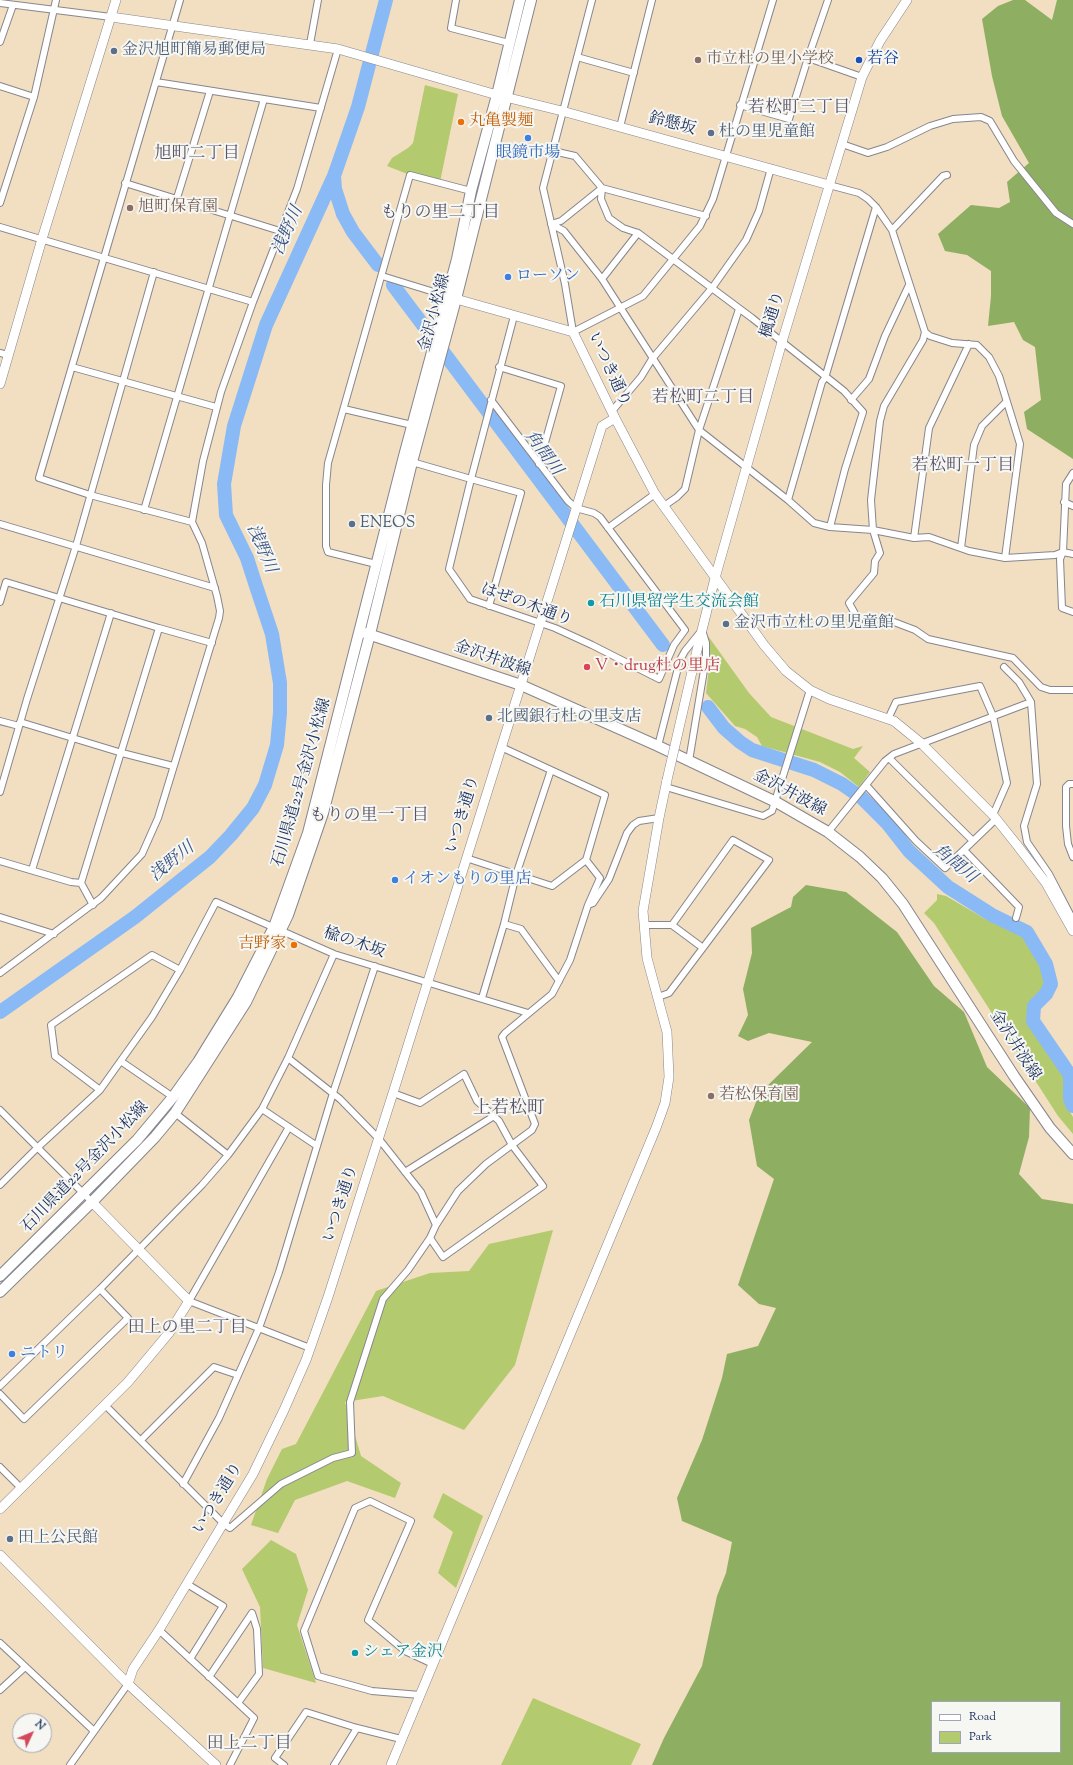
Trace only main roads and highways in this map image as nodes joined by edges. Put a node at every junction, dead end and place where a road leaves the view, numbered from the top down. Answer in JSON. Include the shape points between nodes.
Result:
{"nodes":[{"id":1,"x":520,"y":0,"type":"edge"},
{"id":2,"x":531,"y":0,"type":"edge"},
{"id":3,"x":502,"y":96,"type":"junction"},
{"id":4,"x":452,"y":297,"type":"junction"},
{"id":5,"x":436,"y":355,"type":"junction"},
{"id":6,"x":359,"y":631,"type":"junction"},
{"id":7,"x":370,"y":634,"type":"junction"},
{"id":8,"x":278,"y":928,"type":"junction"},
{"id":9,"x":1073,"y":1154,"type":"edge"},
{"id":10,"x":0,"y":1276,"type":"edge"},
{"id":11,"x":0,"y":1292,"type":"edge"}],
"edges":[{"from":1,"to":3,"type":"main road","name":"金沢小松線","via":[[509,43]]},
{"from":2,"to":3,"type":"main road","name":"金沢小松線"},
{"from":3,"to":4,"type":"main road","name":"金沢小松線"},
{"from":3,"to":4,"type":"main road","name":"金沢小松線","via":[[471,191]]},
{"from":4,"to":5,"type":"main road","name":"金沢小松線"},
{"from":5,"to":6,"type":"main road","name":"金沢小松線","via":[[412,425]]},
{"from":5,"to":7,"type":"main road","name":"金沢小松線"},
{"from":6,"to":7,"type":"main road","name":"金沢井波線"},
{"from":6,"to":8,"type":"main road","name":"石川県道22号金沢小松線","via":[[308,833]]},
{"from":7,"to":8,"type":"main road","name":"金沢小松線","via":[[313,847]]},
{"from":7,"to":9,"type":"main road","name":"金沢井波線","via":[[521,685],[776,802],[828,832],[882,878],[903,904],[1014,1076],[1050,1128]]},
{"from":8,"to":10,"type":"main road","name":"石川県道22号金沢小松線","via":[[238,998],[173,1098],[137,1140]]},
{"from":8,"to":11,"type":"main road","via":[[246,1002],[175,1114],[92,1202]]}]}
